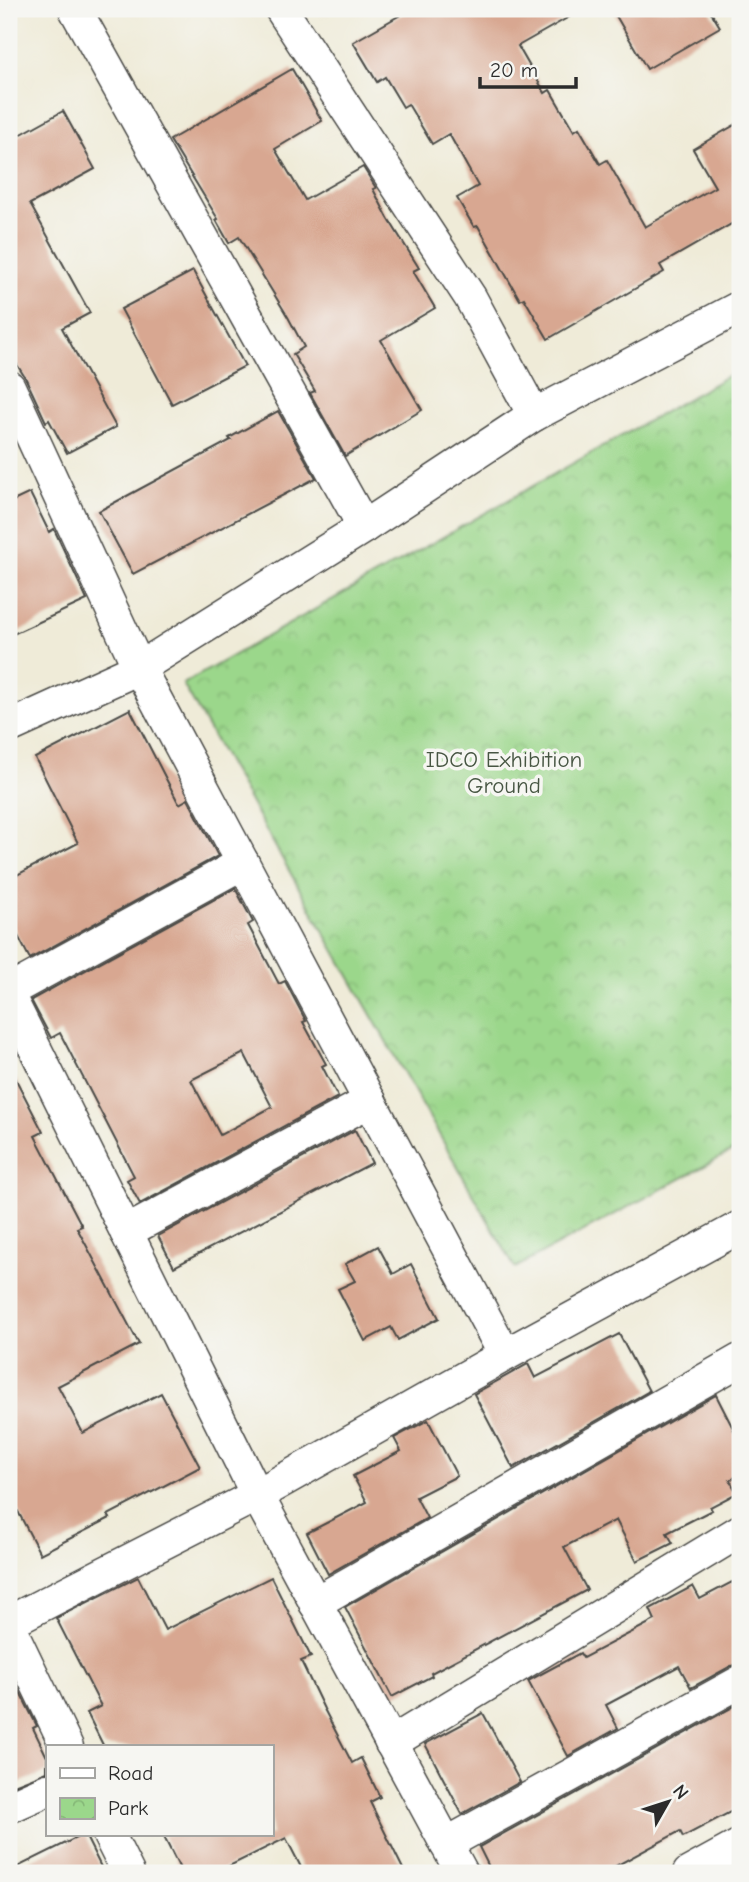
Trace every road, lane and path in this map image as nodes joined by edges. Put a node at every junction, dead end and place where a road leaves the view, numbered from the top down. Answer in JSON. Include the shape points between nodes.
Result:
{"nodes":[{"id":1,"x":75,"y":9,"type":"edge"},
{"id":2,"x":281,"y":9,"type":"edge"},
{"id":3,"x":740,"y":307,"type":"edge"},
{"id":4,"x":9,"y":387,"type":"edge"},
{"id":5,"x":534,"y":415,"type":"junction"},
{"id":6,"x":364,"y":527,"type":"junction"},
{"id":7,"x":139,"y":668,"type":"junction"},
{"id":8,"x":9,"y":727,"type":"edge"},
{"id":9,"x":243,"y":863,"type":"junction"},
{"id":10,"x":9,"y":993,"type":"edge"},
{"id":11,"x":370,"y":1101,"type":"junction"},
{"id":12,"x":740,"y":1227,"type":"edge"},
{"id":13,"x":126,"y":1232,"type":"junction"},
{"id":14,"x":505,"y":1355,"type":"junction"},
{"id":15,"x":740,"y":1360,"type":"edge"},
{"id":16,"x":257,"y":1495,"type":"junction"},
{"id":17,"x":740,"y":1531,"type":"edge"},
{"id":18,"x":315,"y":1603,"type":"junction"},
{"id":19,"x":9,"y":1624,"type":"edge"},
{"id":20,"x":740,"y":1682,"type":"edge"},
{"id":21,"x":391,"y":1743,"type":"junction"},
{"id":22,"x":66,"y":1745,"type":"edge"},
{"id":23,"x":46,"y":1790,"type":"edge"},
{"id":24,"x":9,"y":1807,"type":"edge"},
{"id":25,"x":110,"y":1836,"type":"edge"},
{"id":26,"x":446,"y":1844,"type":"junction"},
{"id":27,"x":740,"y":1845,"type":"edge"},
{"id":28,"x":128,"y":1873,"type":"edge"},
{"id":29,"x":461,"y":1873,"type":"edge"},
{"id":30,"x":689,"y":1873,"type":"edge"}],
"edges":[{"from":1,"to":6,"type":"street"},
{"from":2,"to":5,"type":"street","via":[[470,297]]},
{"from":3,"to":5,"type":"street"},
{"from":4,"to":7,"type":"street"},
{"from":5,"to":6,"type":"street"},
{"from":6,"to":7,"type":"street"},
{"from":7,"to":8,"type":"street"},
{"from":7,"to":9,"type":"street"},
{"from":9,"to":10,"type":"street"},
{"from":9,"to":11,"type":"street"},
{"from":10,"to":13,"type":"street"},
{"from":11,"to":13,"type":"street"},
{"from":11,"to":14,"type":"street"},
{"from":12,"to":14,"type":"street"},
{"from":13,"to":16,"type":"street"},
{"from":14,"to":16,"type":"street"},
{"from":15,"to":18,"type":"street"},
{"from":16,"to":18,"type":"street"},
{"from":16,"to":19,"type":"street"},
{"from":17,"to":21,"type":"street"},
{"from":18,"to":21,"type":"street"},
{"from":19,"to":22,"type":"street"},
{"from":20,"to":26,"type":"street"},
{"from":21,"to":26,"type":"street"},
{"from":23,"to":24,"type":"street"},
{"from":25,"to":28,"type":"street"},
{"from":26,"to":29,"type":"street"},
{"from":27,"to":30,"type":"street"}]}
